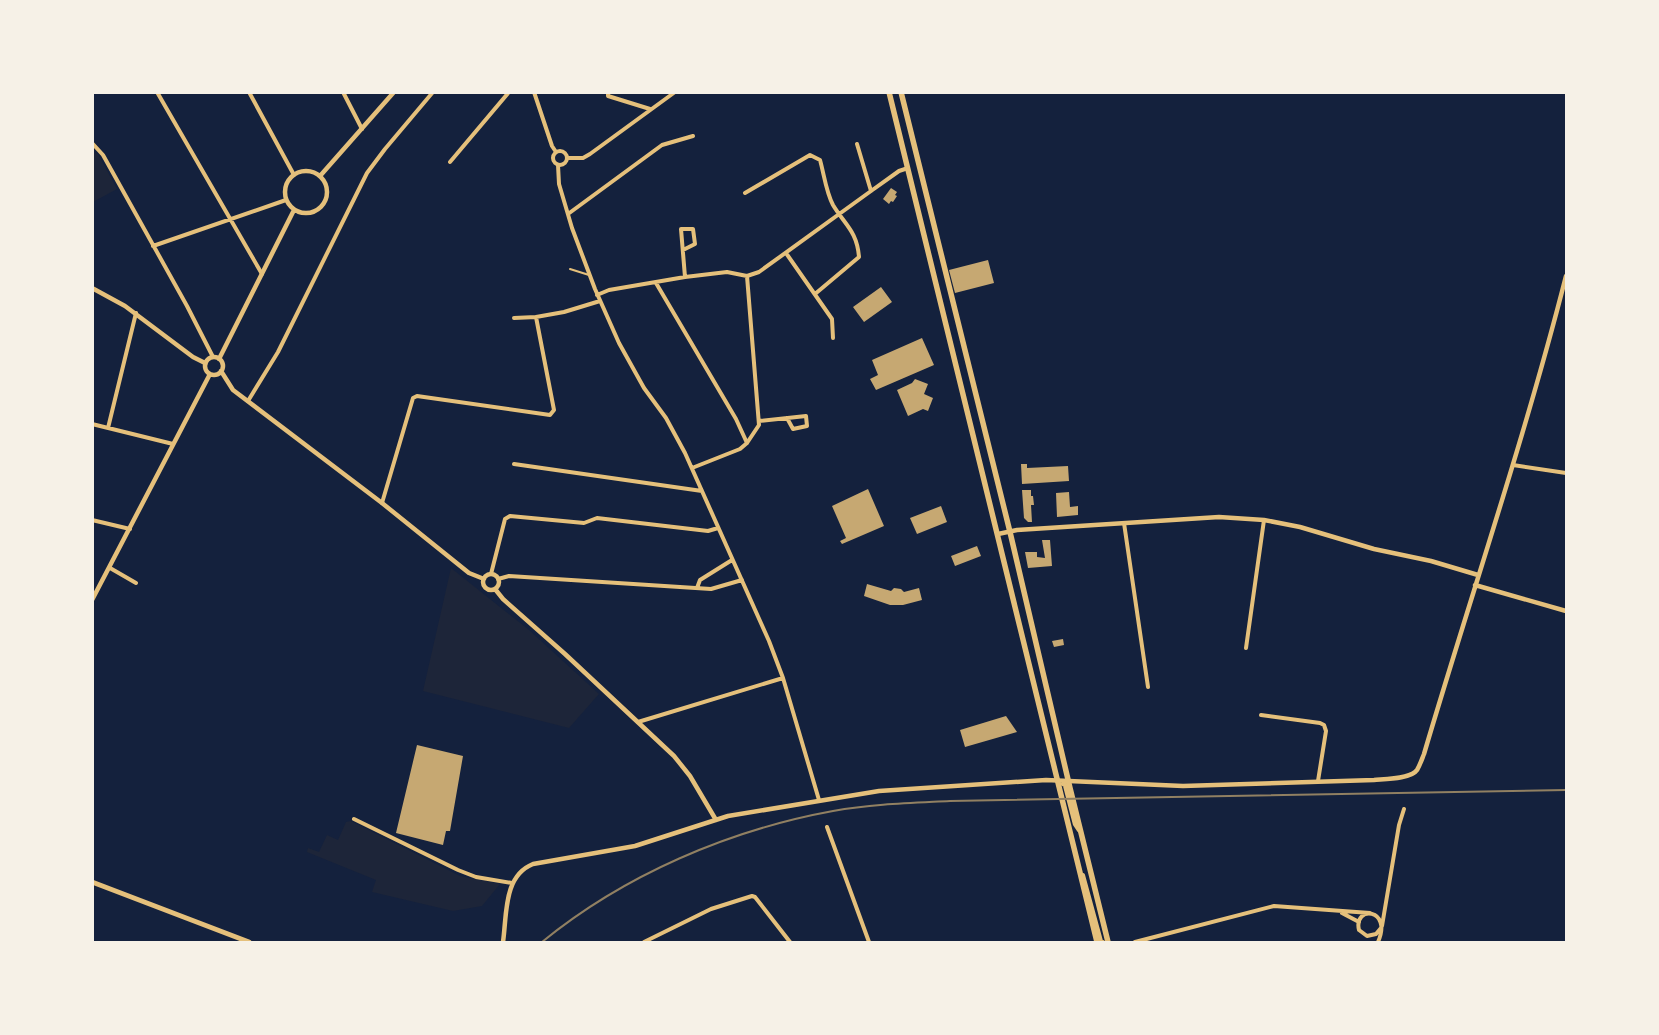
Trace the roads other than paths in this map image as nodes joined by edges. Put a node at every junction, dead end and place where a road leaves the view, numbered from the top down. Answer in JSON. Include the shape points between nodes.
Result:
{"nodes":[{"id":1,"x":157,"y":92,"type":"edge"},
{"id":2,"x":249,"y":92,"type":"edge"},
{"id":3,"x":343,"y":92,"type":"edge"},
{"id":4,"x":394,"y":92,"type":"edge"},
{"id":5,"x":433,"y":92,"type":"edge"},
{"id":6,"x":509,"y":92,"type":"edge"},
{"id":7,"x":534,"y":92,"type":"edge"},
{"id":8,"x":608,"y":92,"type":"edge"},
{"id":9,"x":675,"y":92,"type":"edge"},
{"id":10,"x":889,"y":92,"type":"edge"},
{"id":11,"x":901,"y":92,"type":"edge"},
{"id":12,"x":650,"y":109,"type":"junction"},
{"id":13,"x":362,"y":129,"type":"junction"},
{"id":14,"x":693,"y":136,"type":"dead end"},
{"id":15,"x":92,"y":143,"type":"edge"},
{"id":16,"x":857,"y":144,"type":"dead end"},
{"id":17,"x":556,"y":152,"type":"junction"},
{"id":18,"x":567,"y":158,"type":"junction"},
{"id":19,"x":450,"y":162,"type":"dead end"},
{"id":20,"x":558,"y":165,"type":"junction"},
{"id":21,"x":908,"y":168,"type":"junction"},
{"id":22,"x":294,"y":175,"type":"junction"},
{"id":23,"x":320,"y":176,"type":"junction"},
{"id":24,"x":871,"y":190,"type":"junction"},
{"id":25,"x":745,"y":193,"type":"dead end"},
{"id":26,"x":286,"y":200,"type":"junction"},
{"id":27,"x":294,"y":210,"type":"junction"},
{"id":28,"x":568,"y":214,"type":"junction"},
{"id":29,"x":840,"y":214,"type":"junction"},
{"id":30,"x":230,"y":220,"type":"junction"},
{"id":31,"x":153,"y":246,"type":"junction"},
{"id":32,"x":683,"y":250,"type":"junction"},
{"id":33,"x":786,"y":252,"type":"junction"},
{"id":34,"x":570,"y":269,"type":"dead end"},
{"id":35,"x":262,"y":274,"type":"junction"},
{"id":36,"x":589,"y":275,"type":"junction"},
{"id":37,"x":747,"y":276,"type":"junction"},
{"id":38,"x":1566,"y":276,"type":"edge"},
{"id":39,"x":685,"y":277,"type":"junction"},
{"id":40,"x":656,"y":283,"type":"junction"},
{"id":41,"x":92,"y":288,"type":"edge"},
{"id":42,"x":815,"y":294,"type":"junction"},
{"id":43,"x":597,"y":295,"type":"junction"},
{"id":44,"x":600,"y":301,"type":"junction"},
{"id":45,"x":136,"y":314,"type":"junction"},
{"id":46,"x":536,"y":317,"type":"junction"},
{"id":47,"x":514,"y":318,"type":"dead end"},
{"id":48,"x":833,"y":338,"type":"dead end"},
{"id":49,"x":216,"y":358,"type":"junction"},
{"id":50,"x":206,"y":363,"type":"junction"},
{"id":51,"x":221,"y":371,"type":"junction"},
{"id":52,"x":210,"y":374,"type":"junction"},
{"id":53,"x":248,"y":401,"type":"junction"},
{"id":54,"x":786,"y":418,"type":"junction"},
{"id":55,"x":759,"y":421,"type":"junction"},
{"id":56,"x":92,"y":424,"type":"edge"},
{"id":57,"x":108,"y":428,"type":"junction"},
{"id":58,"x":747,"y":442,"type":"junction"},
{"id":59,"x":173,"y":444,"type":"junction"},
{"id":60,"x":514,"y":464,"type":"dead end"},
{"id":61,"x":1513,"y":465,"type":"junction"},
{"id":62,"x":692,"y":468,"type":"junction"},
{"id":63,"x":1566,"y":473,"type":"edge"},
{"id":64,"x":702,"y":491,"type":"junction"},
{"id":65,"x":382,"y":503,"type":"junction"},
{"id":66,"x":92,"y":520,"type":"edge"},
{"id":67,"x":1264,"y":520,"type":"junction"},
{"id":68,"x":1124,"y":523,"type":"junction"},
{"id":69,"x":718,"y":528,"type":"junction"},
{"id":70,"x":130,"y":529,"type":"junction"},
{"id":71,"x":1010,"y":532,"type":"junction"},
{"id":72,"x":998,"y":534,"type":"junction"},
{"id":73,"x":732,"y":560,"type":"junction"},
{"id":74,"x":110,"y":568,"type":"junction"},
{"id":75,"x":491,"y":574,"type":"junction"},
{"id":76,"x":1478,"y":575,"type":"junction"},
{"id":77,"x":484,"y":579,"type":"junction"},
{"id":78,"x":498,"y":579,"type":"junction"},
{"id":79,"x":742,"y":580,"type":"junction"},
{"id":80,"x":136,"y":583,"type":"dead end"},
{"id":81,"x":1475,"y":585,"type":"junction"},
{"id":82,"x":697,"y":588,"type":"junction"},
{"id":83,"x":495,"y":589,"type":"junction"},
{"id":84,"x":92,"y":600,"type":"edge"},
{"id":85,"x":1566,"y":611,"type":"edge"},
{"id":86,"x":1246,"y":648,"type":"dead end"},
{"id":87,"x":783,"y":678,"type":"junction"},
{"id":88,"x":1148,"y":687,"type":"dead end"},
{"id":89,"x":1261,"y":715,"type":"dead end"},
{"id":90,"x":638,"y":722,"type":"junction"},
{"id":91,"x":1057,"y":781,"type":"junction"},
{"id":92,"x":1318,"y":781,"type":"junction"},
{"id":93,"x":1065,"y":785,"type":"junction"},
{"id":94,"x":820,"y":800,"type":"junction"},
{"id":95,"x":1404,"y":809,"type":"dead end"},
{"id":96,"x":1072,"y":815,"type":"junction"},
{"id":97,"x":354,"y":819,"type":"dead end"},
{"id":98,"x":716,"y":820,"type":"junction"},
{"id":99,"x":827,"y":827,"type":"dead end"},
{"id":100,"x":1078,"y":863,"type":"junction"},
{"id":101,"x":92,"y":882,"type":"edge"},
{"id":102,"x":512,"y":883,"type":"junction"},
{"id":103,"x":1385,"y":906,"type":"junction"},
{"id":104,"x":1340,"y":912,"type":"junction"},
{"id":105,"x":1370,"y":913,"type":"junction"},
{"id":106,"x":1376,"y":915,"type":"junction"},
{"id":107,"x":1359,"y":922,"type":"junction"},
{"id":108,"x":1382,"y":927,"type":"junction"},
{"id":109,"x":248,"y":942,"type":"edge"},
{"id":110,"x":503,"y":942,"type":"edge"},
{"id":111,"x":644,"y":942,"type":"edge"},
{"id":112,"x":790,"y":942,"type":"edge"},
{"id":113,"x":869,"y":942,"type":"edge"},
{"id":114,"x":1098,"y":942,"type":"edge"},
{"id":115,"x":1103,"y":942,"type":"edge"},
{"id":116,"x":1108,"y":942,"type":"edge"},
{"id":117,"x":1135,"y":942,"type":"edge"},
{"id":118,"x":1378,"y":942,"type":"edge"}],
"edges":[{"from":1,"to":30,"type":"street"},
{"from":2,"to":22,"type":"street"},
{"from":3,"to":13,"type":"street"},
{"from":4,"to":13,"type":"street"},
{"from":5,"to":53,"type":"street","via":[[367,173],[278,352]]},
{"from":6,"to":19,"type":"street"},
{"from":7,"to":17,"type":"street"},
{"from":8,"to":12,"type":"street","via":[[608,96]]},
{"from":9,"to":12,"type":"street"},
{"from":10,"to":21,"type":"main road"},
{"from":11,"to":71,"type":"main road"},
{"from":12,"to":18,"type":"street","via":[[590,154],[583,158]]},
{"from":13,"to":23,"type":"street"},
{"from":14,"to":28,"type":"street","via":[[662,145]]},
{"from":15,"to":31,"type":"street","via":[[103,155]]},
{"from":16,"to":24,"type":"street"},
{"from":17,"to":18,"type":"street","via":[[564,152]]},
{"from":17,"to":20,"type":"street","via":[[553,160]]},
{"from":18,"to":20,"type":"street","via":[[564,164]]},
{"from":20,"to":28,"type":"street","via":[[559,184]]},
{"from":21,"to":24,"type":"street"},
{"from":21,"to":72,"type":"main road"},
{"from":22,"to":23,"type":"street","via":[[307,171]]},
{"from":22,"to":26,"type":"street","via":[[285,186]]},
{"from":23,"to":27,"type":"street","via":[[327,188],[327,196],[320,208],[307,214]]},
{"from":24,"to":29,"type":"street"},
{"from":25,"to":29,"type":"street","via":[[810,155],[820,160],[832,203]]},
{"from":26,"to":27,"type":"street"},
{"from":26,"to":30,"type":"street"},
{"from":27,"to":35,"type":"street"},
{"from":28,"to":36,"type":"street"},
{"from":29,"to":33,"type":"street"},
{"from":29,"to":42,"type":"street","via":[[852,230],[859,257]]},
{"from":30,"to":31,"type":"street"},
{"from":30,"to":35,"type":"street"},
{"from":31,"to":49,"type":"street"},
{"from":32,"to":32,"type":"street","via":[[681,229],[693,229],[695,244]]},
{"from":32,"to":39,"type":"street"},
{"from":33,"to":37,"type":"street"},
{"from":33,"to":42,"type":"street"},
{"from":34,"to":36,"type":"lane"},
{"from":35,"to":49,"type":"street"},
{"from":36,"to":43,"type":"street"},
{"from":37,"to":39,"type":"street","via":[[728,272]]},
{"from":37,"to":55,"type":"street"},
{"from":38,"to":61,"type":"street"},
{"from":39,"to":40,"type":"street"},
{"from":40,"to":43,"type":"street","via":[[609,290]]},
{"from":40,"to":58,"type":"street"},
{"from":41,"to":45,"type":"street"},
{"from":42,"to":48,"type":"street","via":[[832,319]]},
{"from":43,"to":44,"type":"street"},
{"from":44,"to":46,"type":"street"},
{"from":44,"to":62,"type":"street","via":[[619,343],[644,388],[666,418]]},
{"from":45,"to":50,"type":"street","via":[[193,357]]},
{"from":45,"to":57,"type":"street"},
{"from":46,"to":47,"type":"street"},
{"from":46,"to":65,"type":"street","via":[[554,410],[550,415],[413,398]]},
{"from":49,"to":50,"type":"street"},
{"from":49,"to":51,"type":"street","via":[[222,365]]},
{"from":50,"to":52,"type":"street"},
{"from":51,"to":52,"type":"street"},
{"from":51,"to":53,"type":"street","via":[[233,390]]},
{"from":52,"to":59,"type":"street"},
{"from":53,"to":65,"type":"street"},
{"from":54,"to":54,"type":"street","via":[[793,429],[807,426],[806,416]]},
{"from":54,"to":55,"type":"street"},
{"from":55,"to":58,"type":"street"},
{"from":56,"to":57,"type":"street"},
{"from":57,"to":59,"type":"street"},
{"from":58,"to":62,"type":"street","via":[[740,449]]},
{"from":59,"to":70,"type":"street"},
{"from":60,"to":64,"type":"street"},
{"from":61,"to":63,"type":"street"},
{"from":61,"to":76,"type":"street"},
{"from":62,"to":64,"type":"street"},
{"from":64,"to":69,"type":"street"},
{"from":65,"to":77,"type":"street","via":[[468,573]]},
{"from":66,"to":70,"type":"street"},
{"from":67,"to":68,"type":"street","via":[[1219,517]]},
{"from":67,"to":76,"type":"street"},
{"from":67,"to":86,"type":"street"},
{"from":68,"to":71,"type":"street"},
{"from":68,"to":88,"type":"street"},
{"from":69,"to":73,"type":"street"},
{"from":69,"to":75,"type":"street","via":[[708,531],[597,518],[584,523],[510,516],[505,519]]},
{"from":70,"to":74,"type":"street"},
{"from":71,"to":72,"type":"street"},
{"from":71,"to":93,"type":"main road"},
{"from":72,"to":91,"type":"main road"},
{"from":73,"to":79,"type":"street"},
{"from":73,"to":82,"type":"street","via":[[700,580]]},
{"from":74,"to":80,"type":"street"},
{"from":74,"to":84,"type":"street"},
{"from":75,"to":77,"type":"street"},
{"from":75,"to":78,"type":"street"},
{"from":76,"to":81,"type":"street"},
{"from":77,"to":83,"type":"street","via":[[486,588]]},
{"from":78,"to":82,"type":"street","via":[[509,576]]},
{"from":78,"to":83,"type":"street"},
{"from":79,"to":82,"type":"street","via":[[711,589]]},
{"from":79,"to":87,"type":"street"},
{"from":81,"to":85,"type":"street"},
{"from":81,"to":92,"type":"street","via":[[1417,771],[1404,777]]},
{"from":83,"to":90,"type":"street","via":[[503,600]]},
{"from":87,"to":90,"type":"street"},
{"from":87,"to":94,"type":"street"},
{"from":89,"to":92,"type":"street","via":[[1324,725],[1326,731]]},
{"from":90,"to":98,"type":"street","via":[[690,776]]},
{"from":91,"to":93,"type":"main road"},
{"from":91,"to":93,"type":"street"},
{"from":91,"to":94,"type":"street","via":[[879,791]]},
{"from":92,"to":93,"type":"street","via":[[1184,786]]},
{"from":93,"to":96,"type":"main road"},
{"from":93,"to":96,"type":"main road"},
{"from":94,"to":98,"type":"street"},
{"from":95,"to":103,"type":"street"},
{"from":96,"to":100,"type":"main road"},
{"from":96,"to":116,"type":"main road","via":[[1083,837]]},
{"from":97,"to":102,"type":"street","via":[[458,870],[476,877]]},
{"from":98,"to":102,"type":"street","via":[[635,846],[533,864],[519,872]]},
{"from":99,"to":113,"type":"street"},
{"from":100,"to":114,"type":"main road"},
{"from":100,"to":115,"type":"street"},
{"from":101,"to":109,"type":"main road"},
{"from":102,"to":110,"type":"street"},
{"from":103,"to":106,"type":"street"},
{"from":103,"to":108,"type":"street"},
{"from":104,"to":105,"type":"street"},
{"from":104,"to":107,"type":"street"},
{"from":104,"to":117,"type":"street","via":[[1274,906]]},
{"from":105,"to":106,"type":"street"},
{"from":105,"to":107,"type":"street","via":[[1363,915]]},
{"from":106,"to":108,"type":"street"},
{"from":107,"to":108,"type":"street","via":[[1360,930],[1367,936],[1376,934]]},
{"from":108,"to":118,"type":"street"},
{"from":111,"to":112,"type":"street","via":[[711,909],[752,896]]}]}
